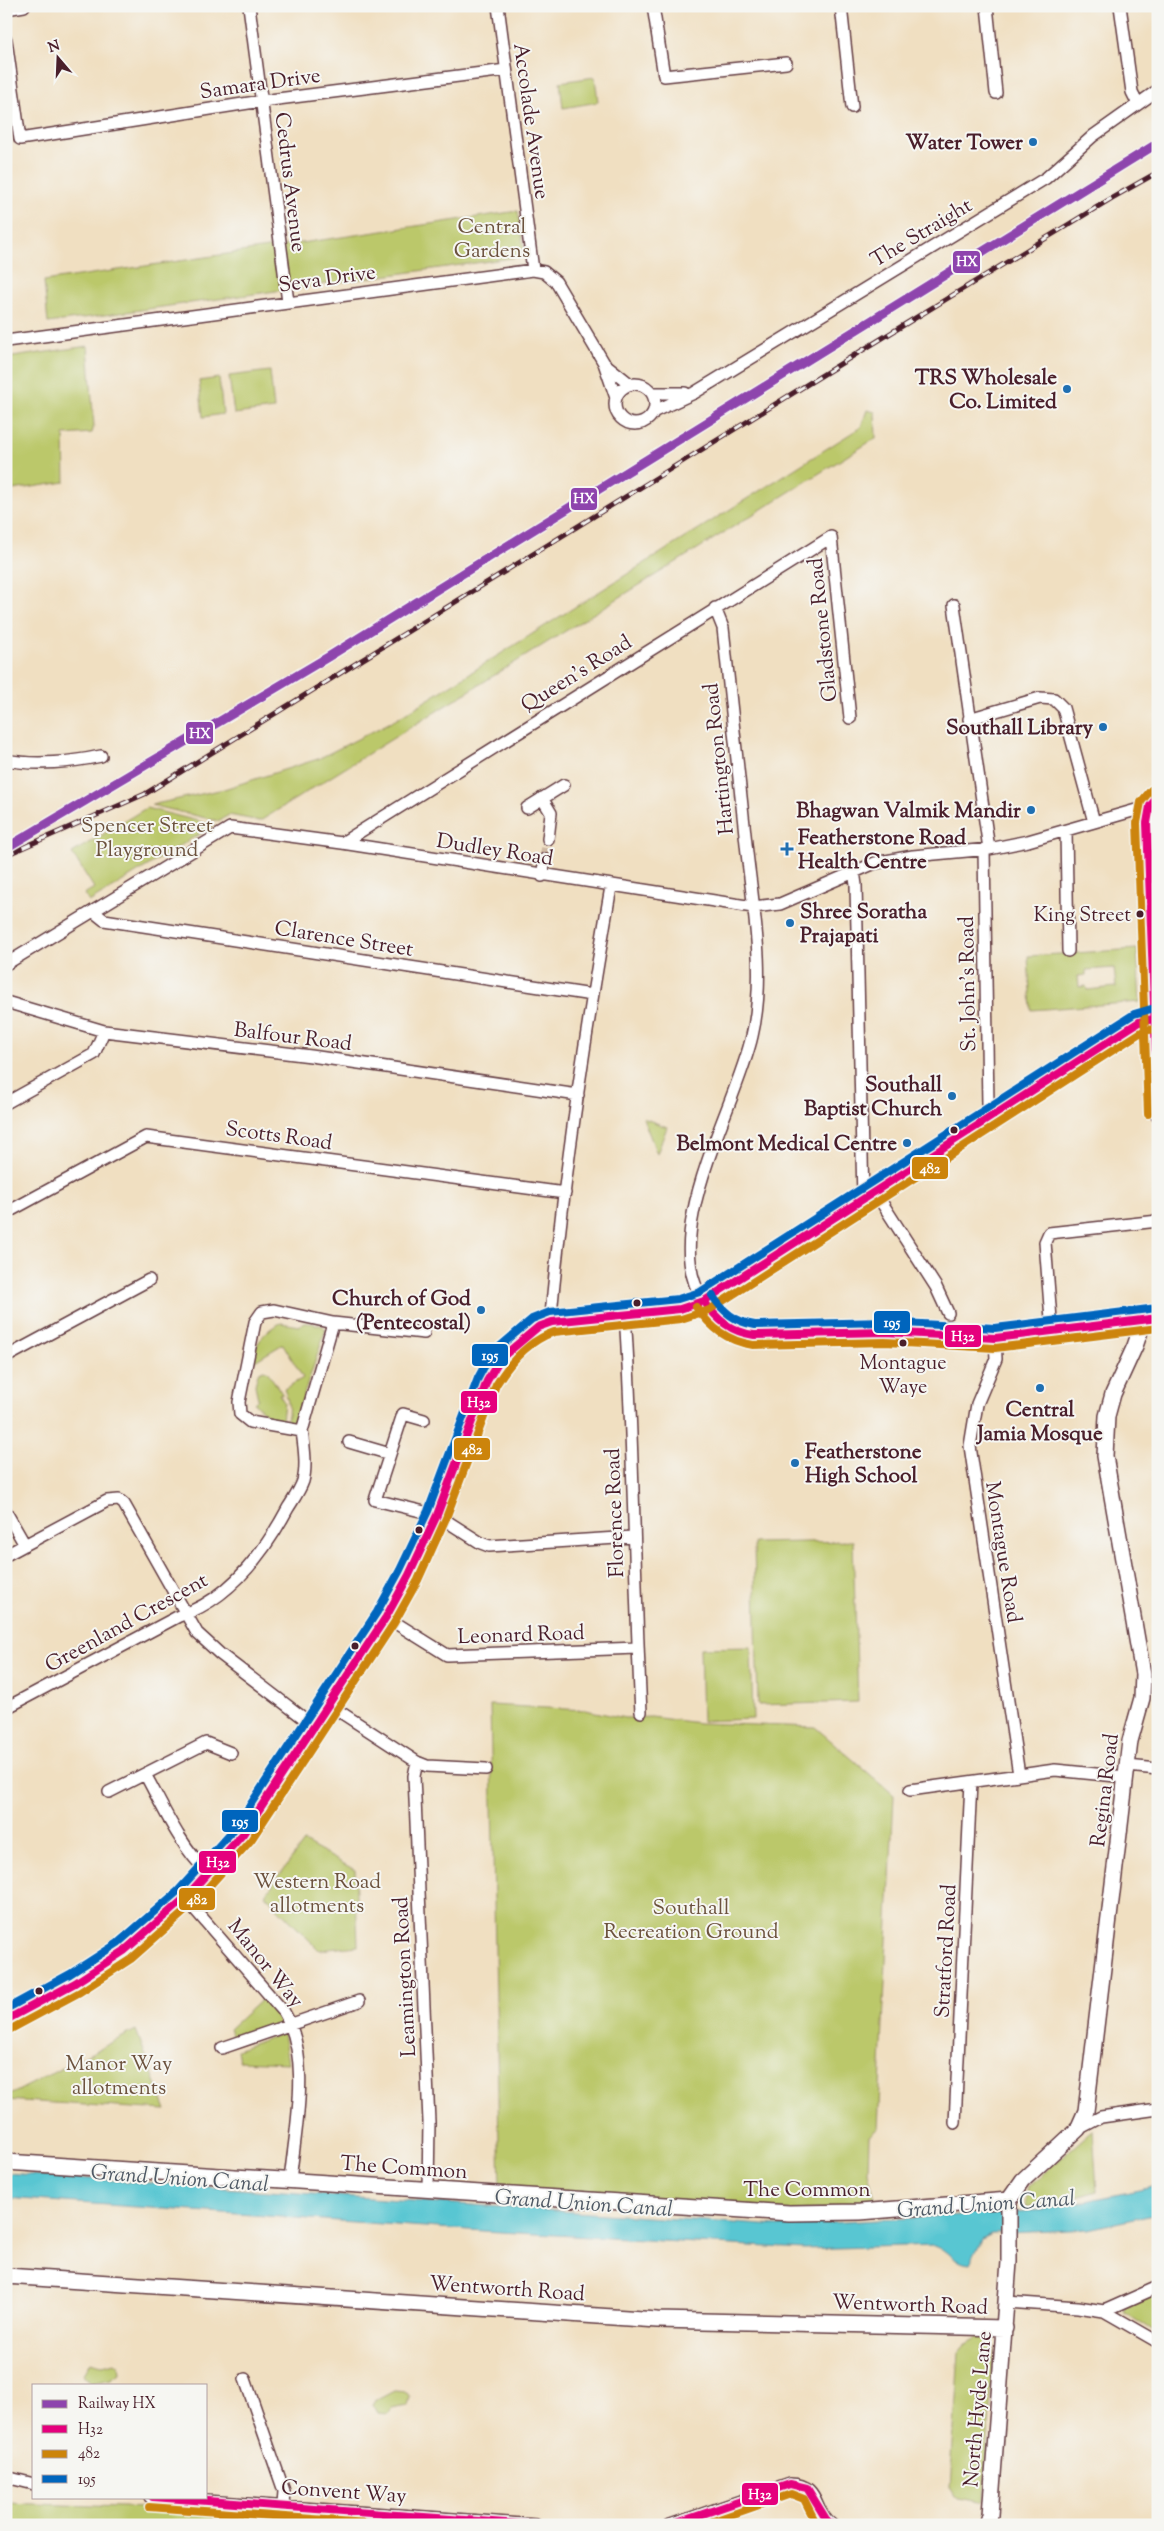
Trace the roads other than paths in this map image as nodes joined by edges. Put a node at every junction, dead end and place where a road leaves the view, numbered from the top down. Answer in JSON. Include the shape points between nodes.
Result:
{"nodes":[{"id":1,"x":24,"y":6,"type":"edge"},
{"id":2,"x":249,"y":6,"type":"edge"},
{"id":3,"x":498,"y":6,"type":"edge"},
{"id":4,"x":653,"y":6,"type":"edge"},
{"id":5,"x":841,"y":6,"type":"edge"},
{"id":6,"x":987,"y":6,"type":"edge"},
{"id":7,"x":1120,"y":6,"type":"edge"},
{"id":8,"x":6,"y":9,"type":"edge"},
{"id":9,"x":6,"y":40,"type":"edge"},
{"id":10,"x":786,"y":64,"type":"dead end"},
{"id":11,"x":506,"y":70,"type":"junction"},
{"id":12,"x":1158,"y":90,"type":"edge"},
{"id":13,"x":996,"y":93,"type":"dead end"},
{"id":14,"x":262,"y":101,"type":"junction"},
{"id":15,"x":1138,"y":104,"type":"junction"},
{"id":16,"x":852,"y":107,"type":"dead end"},
{"id":17,"x":533,"y":270,"type":"junction"},
{"id":18,"x":288,"y":302,"type":"junction"},
{"id":19,"x":6,"y":341,"type":"edge"},
{"id":20,"x":604,"y":363,"type":"junction"},
{"id":21,"x":630,"y":384,"type":"junction"},
{"id":22,"x":653,"y":393,"type":"junction"},
{"id":23,"x":694,"y":393,"type":"junction"},
{"id":24,"x":616,"y":398,"type":"junction"},
{"id":25,"x":655,"y":411,"type":"junction"},
{"id":26,"x":831,"y":537,"type":"joint"},
{"id":27,"x":954,"y":605,"type":"dead end"},
{"id":28,"x":715,"y":608,"type":"junction"},
{"id":29,"x":850,"y":718,"type":"dead end"},
{"id":30,"x":969,"y":719,"type":"junction"},
{"id":31,"x":101,"y":756,"type":"dead end"},
{"id":32,"x":6,"y":760,"type":"edge"},
{"id":33,"x":564,"y":784,"type":"dead end"},
{"id":34,"x":542,"y":798,"type":"junction"},
{"id":35,"x":1154,"y":802,"type":"edge"},
{"id":36,"x":527,"y":808,"type":"dead end"},
{"id":37,"x":1094,"y":822,"type":"junction"},
{"id":38,"x":1066,"y":830,"type":"junction"},
{"id":39,"x":548,"y":839,"type":"tunnel mouth"},
{"id":40,"x":342,"y":843,"type":"junction"},
{"id":41,"x":987,"y":849,"type":"junction"},
{"id":42,"x":545,"y":859,"type":"tunnel mouth"},
{"id":43,"x":854,"y":871,"type":"junction"},
{"id":44,"x":542,"y":876,"type":"junction"},
{"id":45,"x":1153,"y":885,"type":"edge"},
{"id":46,"x":611,"y":887,"type":"junction"},
{"id":47,"x":753,"y":907,"type":"junction"},
{"id":48,"x":94,"y":912,"type":"junction"},
{"id":49,"x":1068,"y":951,"type":"dead end"},
{"id":50,"x":6,"y":964,"type":"edge"},
{"id":51,"x":592,"y":995,"type":"junction"},
{"id":52,"x":6,"y":1002,"type":"edge"},
{"id":53,"x":1155,"y":1019,"type":"edge"},
{"id":54,"x":104,"y":1031,"type":"junction"},
{"id":55,"x":1157,"y":1085,"type":"edge"},
{"id":56,"x":578,"y":1095,"type":"junction"},
{"id":57,"x":6,"y":1103,"type":"edge"},
{"id":58,"x":1158,"y":1114,"type":"edge"},
{"id":59,"x":991,"y":1118,"type":"junction"},
{"id":60,"x":565,"y":1193,"type":"junction"},
{"id":61,"x":869,"y":1196,"type":"junction"},
{"id":62,"x":6,"y":1213,"type":"edge"},
{"id":63,"x":1158,"y":1221,"type":"edge"},
{"id":64,"x":149,"y":1280,"type":"dead end"},
{"id":65,"x":704,"y":1301,"type":"junction"},
{"id":66,"x":948,"y":1313,"type":"dead end"},
{"id":67,"x":626,"y":1314,"type":"junction"},
{"id":68,"x":1151,"y":1319,"type":"edge"},
{"id":69,"x":552,"y":1322,"type":"junction"},
{"id":70,"x":333,"y":1323,"type":"junction"},
{"id":71,"x":1118,"y":1323,"type":"junction"},
{"id":72,"x":1052,"y":1332,"type":"junction"},
{"id":73,"x":424,"y":1333,"type":"dead end"},
{"id":74,"x":995,"y":1338,"type":"junction"},
{"id":75,"x":1131,"y":1353,"type":"junction"},
{"id":76,"x":6,"y":1357,"type":"edge"},
{"id":77,"x":424,"y":1420,"type":"dead end"},
{"id":78,"x":302,"y":1431,"type":"junction"},
{"id":79,"x":349,"y":1442,"type":"dead end"},
{"id":80,"x":390,"y":1454,"type":"junction"},
{"id":81,"x":6,"y":1512,"type":"edge"},
{"id":82,"x":436,"y":1515,"type":"junction"},
{"id":83,"x":633,"y":1537,"type":"junction"},
{"id":84,"x":25,"y":1545,"type":"junction"},
{"id":85,"x":6,"y":1555,"type":"edge"},
{"id":86,"x":185,"y":1614,"type":"junction"},
{"id":87,"x":386,"y":1617,"type":"junction"},
{"id":88,"x":638,"y":1648,"type":"junction"},
{"id":89,"x":328,"y":1704,"type":"junction"},
{"id":90,"x":6,"y":1708,"type":"edge"},
{"id":91,"x":641,"y":1712,"type":"dead end"},
{"id":92,"x":314,"y":1726,"type":"junction"},
{"id":93,"x":231,"y":1753,"type":"dead end"},
{"id":94,"x":417,"y":1762,"type":"junction"},
{"id":95,"x":486,"y":1769,"type":"dead end"},
{"id":96,"x":1158,"y":1769,"type":"edge"},
{"id":97,"x":1126,"y":1771,"type":"junction"},
{"id":98,"x":145,"y":1774,"type":"junction"},
{"id":99,"x":1019,"y":1775,"type":"junction"},
{"id":100,"x":971,"y":1782,"type":"junction"},
{"id":101,"x":910,"y":1790,"type":"dead end"},
{"id":102,"x":109,"y":1792,"type":"dead end"},
{"id":103,"x":209,"y":1874,"type":"junction"},
{"id":104,"x":185,"y":1898,"type":"junction"},
{"id":105,"x":358,"y":2001,"type":"dead end"},
{"id":106,"x":6,"y":2020,"type":"edge"},
{"id":107,"x":292,"y":2024,"type":"junction"},
{"id":108,"x":222,"y":2048,"type":"dead end"},
{"id":109,"x":1090,"y":2091,"type":"junction"},
{"id":110,"x":1158,"y":2109,"type":"edge"},
{"id":111,"x":1109,"y":2116,"type":"junction"},
{"id":112,"x":955,"y":2123,"type":"dead end"},
{"id":113,"x":1078,"y":2129,"type":"junction"},
{"id":114,"x":6,"y":2162,"type":"edge"},
{"id":115,"x":290,"y":2181,"type":"junction"},
{"id":116,"x":428,"y":2190,"type":"junction"},
{"id":117,"x":1009,"y":2204,"type":"junction"},
{"id":118,"x":6,"y":2276,"type":"edge"},
{"id":119,"x":1158,"y":2287,"type":"edge"},
{"id":120,"x":1007,"y":2302,"type":"junction"},
{"id":121,"x":1104,"y":2311,"type":"junction"},
{"id":122,"x":1005,"y":2328,"type":"junction"},
{"id":123,"x":1158,"y":2342,"type":"edge"},
{"id":124,"x":245,"y":2379,"type":"dead end"},
{"id":125,"x":6,"y":2477,"type":"edge"},
{"id":126,"x":32,"y":2484,"type":"edge"},
{"id":127,"x":165,"y":2498,"type":"edge"},
{"id":128,"x":283,"y":2506,"type":"junction"},
{"id":129,"x":536,"y":2525,"type":"edge"},
{"id":130,"x":670,"y":2525,"type":"edge"},
{"id":131,"x":832,"y":2525,"type":"edge"},
{"id":132,"x":987,"y":2525,"type":"edge"}],
"edges":[{"from":1,"to":8,"type":"street"},
{"from":2,"to":14,"type":"street","name":"Cedrus Avenue"},
{"from":3,"to":11,"type":"street","name":"Accolade Avenue"},
{"from":4,"to":10,"type":"street","via":[[664,76]]},
{"from":5,"to":16,"type":"street"},
{"from":6,"to":13,"type":"street"},
{"from":7,"to":15,"type":"street","via":[[1132,92]]},
{"from":9,"to":14,"type":"street","name":"Samara Drive","via":[[20,139]]},
{"from":11,"to":14,"type":"street","name":"Samara Drive"},
{"from":11,"to":17,"type":"street","name":"Accolade Avenue","via":[[518,128]]},
{"from":12,"to":15,"type":"street","name":"The Straight"},
{"from":14,"to":18,"type":"street","name":"Cedrus Avenue"},
{"from":15,"to":23,"type":"street","name":"The Straight","via":[[1075,150],[1046,178]]},
{"from":17,"to":18,"type":"street","name":"Seva Drive"},
{"from":17,"to":20,"type":"street","via":[[544,272],[556,282]]},
{"from":18,"to":19,"type":"street","name":"Seva Drive"},
{"from":20,"to":21,"type":"street"},
{"from":20,"to":24,"type":"street"},
{"from":21,"to":22,"type":"street","via":[[643,385]]},
{"from":21,"to":24,"type":"street"},
{"from":22,"to":23,"type":"street"},
{"from":22,"to":25,"type":"street"},
{"from":23,"to":25,"type":"street","name":"The Straight"},
{"from":24,"to":25,"type":"street","via":[[616,412],[631,424],[643,423]]},
{"from":26,"to":28,"type":"street","name":"Queen's Road"},
{"from":26,"to":29,"type":"street","name":"Gladstone Road"},
{"from":27,"to":30,"type":"street","name":"St. John's Road"},
{"from":28,"to":40,"type":"street","name":"Queen's Road"},
{"from":28,"to":47,"type":"street","name":"Hartington Road","via":[[723,628]]},
{"from":30,"to":37,"type":"street","via":[[1040,698],[1054,699],[1063,708]]},
{"from":30,"to":41,"type":"street","name":"St. John's Road"},
{"from":31,"to":32,"type":"street","via":[[48,762]]},
{"from":33,"to":34,"type":"street"},
{"from":34,"to":36,"type":"street"},
{"from":34,"to":39,"type":"street","via":[[551,813]]},
{"from":35,"to":37,"type":"street","name":"Dudley Road"},
{"from":35,"to":45,"type":"street","via":[[1147,823]]},
{"from":37,"to":38,"type":"street","name":"Dudley Road"},
{"from":38,"to":41,"type":"street","name":"Dudley Road"},
{"from":38,"to":49,"type":"street"},
{"from":40,"to":44,"type":"street","name":"Dudley Road"},
{"from":40,"to":48,"type":"street","name":"Dudley Road","via":[[230,828]]},
{"from":41,"to":43,"type":"street","name":"Dudley Road","via":[[914,856],[875,863]]},
{"from":41,"to":59,"type":"street","name":"St. John's Road","via":[[988,1106]]},
{"from":42,"to":44,"type":"street"},
{"from":43,"to":47,"type":"street","name":"Dudley Road","via":[[780,904]]},
{"from":43,"to":61,"type":"street"},
{"from":44,"to":46,"type":"street","name":"Dudley Road"},
{"from":45,"to":53,"type":"street"},
{"from":46,"to":47,"type":"street","name":"Dudley Road"},
{"from":46,"to":51,"type":"street"},
{"from":47,"to":65,"type":"street","name":"Hartington Road","via":[[759,984],[757,1016],[690,1221],[689,1270]]},
{"from":48,"to":50,"type":"street"},
{"from":48,"to":51,"type":"street","name":"Clarence Street","via":[[104,920]]},
{"from":51,"to":56,"type":"street"},
{"from":52,"to":54,"type":"street","name":"Balfour Road"},
{"from":53,"to":55,"type":"street"},
{"from":53,"to":59,"type":"street","via":[[1139,1022]]},
{"from":54,"to":56,"type":"street","name":"Balfour Road","via":[[311,1056]]},
{"from":54,"to":57,"type":"street","via":[[94,1054]]},
{"from":55,"to":58,"type":"street"},
{"from":56,"to":60,"type":"street"},
{"from":59,"to":61,"type":"street"},
{"from":60,"to":62,"type":"street","name":"Scotts Road","via":[[146,1137]]},
{"from":60,"to":69,"type":"street"},
{"from":61,"to":65,"type":"street"},
{"from":61,"to":66,"type":"street","via":[[936,1287]]},
{"from":63,"to":72,"type":"street","via":[[1049,1233],[1045,1242]]},
{"from":64,"to":76,"type":"street"},
{"from":65,"to":67,"type":"street","via":[[680,1309]]},
{"from":65,"to":74,"type":"street","via":[[720,1322],[740,1334],[885,1332]]},
{"from":67,"to":69,"type":"street"},
{"from":67,"to":83,"type":"street","name":"Florence Road"},
{"from":68,"to":71,"type":"street"},
{"from":68,"to":75,"type":"street","name":"Regina Road"},
{"from":69,"to":82,"type":"street","via":[[538,1327],[517,1343],[500,1359],[487,1380]]},
{"from":70,"to":73,"type":"street"},
{"from":70,"to":78,"type":"street"},
{"from":70,"to":78,"type":"street","via":[[274,1310],[262,1312],[255,1322],[240,1414],[250,1422]]},
{"from":71,"to":72,"type":"street"},
{"from":71,"to":75,"type":"street","via":[[1128,1337]]},
{"from":72,"to":74,"type":"street"},
{"from":74,"to":99,"type":"street","name":"Montague Road","via":[[996,1359],[977,1404],[970,1446]]},
{"from":75,"to":97,"type":"street","name":"Regina Road","via":[[1113,1394],[1105,1441],[1106,1474],[1143,1674],[1142,1698],[1132,1730]]},
{"from":77,"to":80,"type":"street","via":[[403,1414]]},
{"from":78,"to":86,"type":"street","name":"Greenland Crescent","via":[[303,1481],[274,1534],[239,1579]]},
{"from":79,"to":80,"type":"street"},
{"from":80,"to":82,"type":"street","via":[[375,1500]]},
{"from":81,"to":84,"type":"street"},
{"from":82,"to":83,"type":"street","via":[[489,1546]]},
{"from":82,"to":87,"type":"street"},
{"from":83,"to":88,"type":"street","name":"Florence Road"},
{"from":84,"to":85,"type":"street"},
{"from":84,"to":86,"type":"street","via":[[107,1501],[119,1500]]},
{"from":86,"to":90,"type":"street","name":"Greenland Crescent"},
{"from":86,"to":92,"type":"street","via":[[197,1633],[220,1654]]},
{"from":87,"to":88,"type":"street","name":"Leonard Road","via":[[447,1655]]},
{"from":87,"to":89,"type":"street"},
{"from":88,"to":91,"type":"street","name":"Florence Road"},
{"from":89,"to":92,"type":"street"},
{"from":89,"to":94,"type":"street"},
{"from":92,"to":103,"type":"street","via":[[244,1834]]},
{"from":93,"to":98,"type":"street","via":[[206,1743]]},
{"from":94,"to":95,"type":"street","via":[[427,1766]]},
{"from":94,"to":116,"type":"street","name":"Leamington Road","via":[[414,1776],[429,2122]]},
{"from":96,"to":97,"type":"street"},
{"from":97,"to":99,"type":"street","via":[[1060,1770]]},
{"from":97,"to":109,"type":"street","name":"Regina Road"},
{"from":98,"to":102,"type":"street"},
{"from":98,"to":103,"type":"street","via":[[183,1844]]},
{"from":99,"to":100,"type":"street"},
{"from":100,"to":101,"type":"street"},
{"from":100,"to":112,"type":"street","name":"Stratford Road"},
{"from":103,"to":104,"type":"street"},
{"from":104,"to":106,"type":"street","via":[[124,1951],[75,1984]]},
{"from":104,"to":107,"type":"street","name":"Manor Way"},
{"from":105,"to":107,"type":"street"},
{"from":107,"to":108,"type":"street"},
{"from":107,"to":115,"type":"street","name":"Manor Way","via":[[299,2048],[300,2075]]},
{"from":109,"to":111,"type":"street","via":[[1094,2107]]},
{"from":109,"to":113,"type":"street","name":"Regina Road"},
{"from":110,"to":111,"type":"street"},
{"from":111,"to":113,"type":"street","via":[[1092,2120]]},
{"from":113,"to":117,"type":"street","name":"Regina Road","via":[[1022,2180]]},
{"from":114,"to":115,"type":"street","name":"The Common"},
{"from":115,"to":116,"type":"street","name":"The Common"},
{"from":116,"to":117,"type":"street","name":"The Common","via":[[789,2213]]},
{"from":117,"to":120,"type":"street","name":"North Hyde Lane"},
{"from":118,"to":122,"type":"street","name":"Wentworth Road","via":[[657,2320]]},
{"from":119,"to":121,"type":"street"},
{"from":120,"to":121,"type":"street"},
{"from":120,"to":122,"type":"street","name":"North Hyde Lane"},
{"from":121,"to":123,"type":"street"},
{"from":122,"to":132,"type":"street","name":"North Hyde Lane"},
{"from":124,"to":128,"type":"street","via":[[284,2491]]},
{"from":125,"to":126,"type":"street"},
{"from":127,"to":128,"type":"street","name":"Convent Way"},
{"from":128,"to":129,"type":"street","name":"Convent Way"},
{"from":130,"to":131,"type":"street","via":[[790,2484],[801,2484],[810,2490]]}]}
